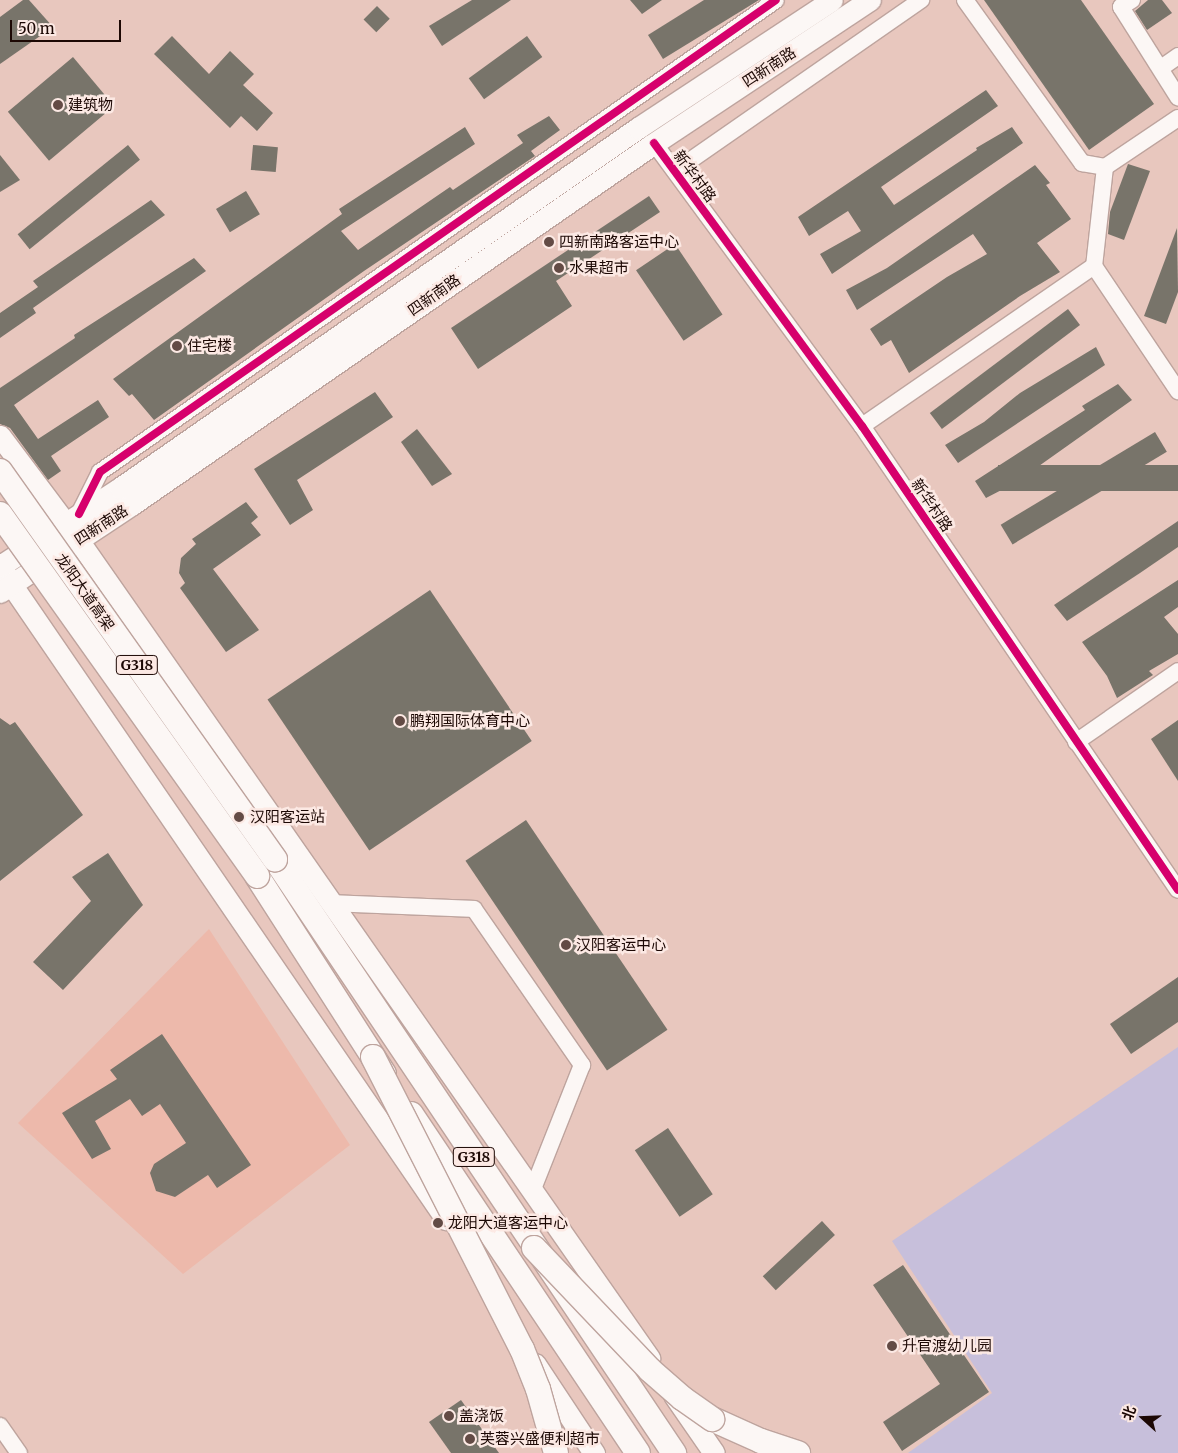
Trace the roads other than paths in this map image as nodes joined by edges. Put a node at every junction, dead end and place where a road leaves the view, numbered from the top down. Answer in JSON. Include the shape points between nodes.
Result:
{"nodes":[{"id":1,"x":776,"y":0,"type":"edge"},
{"id":2,"x":832,"y":0,"type":"edge"},
{"id":3,"x":870,"y":0,"type":"edge"},
{"id":4,"x":921,"y":0,"type":"edge"},
{"id":5,"x":965,"y":0,"type":"edge"},
{"id":6,"x":1132,"y":0,"type":"edge"},
{"id":7,"x":1178,"y":56,"type":"edge"},
{"id":8,"x":1161,"y":68,"type":"junction"},
{"id":9,"x":1178,"y":97,"type":"edge"},
{"id":10,"x":1178,"y":118,"type":"edge"},
{"id":11,"x":654,"y":143,"type":"junction"},
{"id":12,"x":1105,"y":167,"type":"junction"},
{"id":13,"x":675,"y":171,"type":"junction"},
{"id":14,"x":1094,"y":266,"type":"junction"},
{"id":15,"x":1178,"y":391,"type":"edge"},
{"id":16,"x":862,"y":426,"type":"junction"},
{"id":17,"x":0,"y":436,"type":"edge"},
{"id":18,"x":0,"y":471,"type":"edge"},
{"id":19,"x":0,"y":514,"type":"edge"},
{"id":20,"x":74,"y":526,"type":"junction"},
{"id":21,"x":0,"y":565,"type":"edge"},
{"id":22,"x":5,"y":588,"type":"edge"},
{"id":23,"x":1178,"y":671,"type":"edge"},
{"id":24,"x":1076,"y":742,"type":"junction"},
{"id":25,"x":1178,"y":890,"type":"edge"},
{"id":26,"x":331,"y":903,"type":"junction"},
{"id":27,"x":373,"y":1057,"type":"junction"},
{"id":28,"x":532,"y":1191,"type":"junction"},
{"id":29,"x":534,"y":1248,"type":"junction"},
{"id":30,"x":0,"y":1426,"type":"edge"},
{"id":31,"x":19,"y":1453,"type":"edge"},
{"id":32,"x":556,"y":1453,"type":"edge"},
{"id":33,"x":594,"y":1453,"type":"edge"},
{"id":34,"x":638,"y":1453,"type":"edge"},
{"id":35,"x":674,"y":1453,"type":"edge"},
{"id":36,"x":714,"y":1453,"type":"edge"},
{"id":37,"x":798,"y":1453,"type":"edge"}],
"edges":[{"from":1,"to":20,"type":"street","via":[[100,472]]},
{"from":2,"to":20,"type":"main road","name":"四新南路","via":[[638,128]]},
{"from":3,"to":11,"type":"main road","name":"四新南路"},
{"from":4,"to":13,"type":"street"},
{"from":5,"to":12,"type":"street","via":[[1082,163]]},
{"from":6,"to":8,"type":"street","via":[[1121,8]]},
{"from":7,"to":8,"type":"street"},
{"from":8,"to":9,"type":"street"},
{"from":10,"to":12,"type":"street"},
{"from":11,"to":13,"type":"street","name":"新华村路"},
{"from":11,"to":20,"type":"main road","name":"四新南路"},
{"from":12,"to":14,"type":"street"},
{"from":13,"to":16,"type":"street","name":"新华村路"},
{"from":14,"to":15,"type":"street"},
{"from":14,"to":16,"type":"street"},
{"from":16,"to":24,"type":"street","name":"新华村路"},
{"from":17,"to":20,"type":"main road"},
{"from":18,"to":29,"type":"highway","name":"龙阳大道高架","number":"G318","bridge":true,"via":[[275,859]]},
{"from":19,"to":27,"type":"highway","name":"龙阳大道高架","number":"G318","bridge":true,"via":[[257,876]]},
{"from":20,"to":21,"type":"main road","name":"四新南路"},
{"from":20,"to":22,"type":"main road","name":"四新南路"},
{"from":20,"to":26,"type":"main road"},
{"from":21,"to":22,"type":"main road"},
{"from":22,"to":33,"type":"main road","via":[[479,1266],[541,1375]]},
{"from":23,"to":24,"type":"street"},
{"from":24,"to":25,"type":"street","name":"新华村路"},
{"from":26,"to":28,"type":"main road"},
{"from":26,"to":28,"type":"street","via":[[474,909],[582,1065]]},
{"from":27,"to":32,"type":"highway","bridge":true,"via":[[514,1332],[538,1388]]},
{"from":27,"to":34,"type":"highway","number":"G318","bridge":true},
{"from":28,"to":36,"type":"main road"},
{"from":29,"to":35,"type":"highway","number":"G318","bridge":true},
{"from":29,"to":37,"type":"highway","bridge":true,"via":[[650,1370],[682,1398],[738,1432]]},
{"from":30,"to":31,"type":"street"}]}
